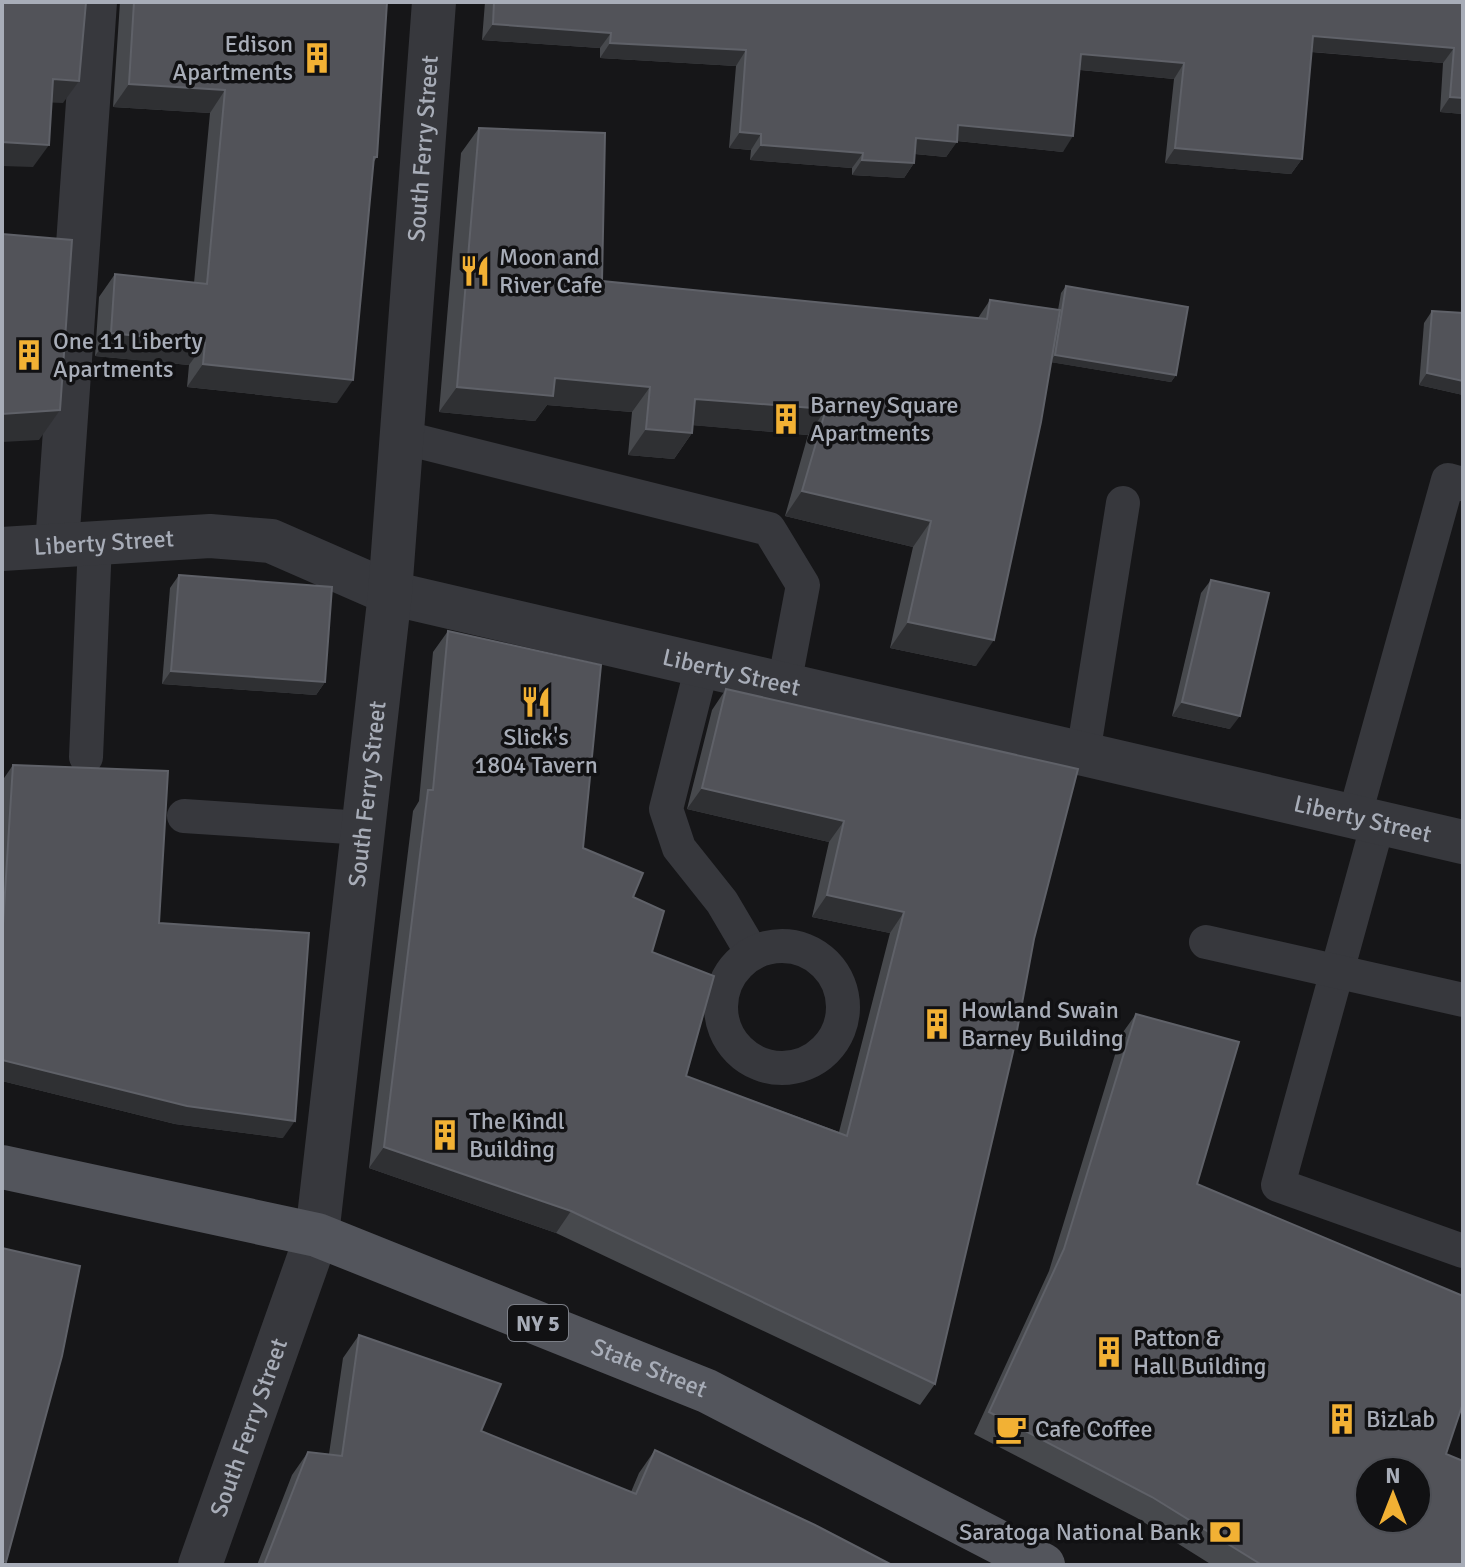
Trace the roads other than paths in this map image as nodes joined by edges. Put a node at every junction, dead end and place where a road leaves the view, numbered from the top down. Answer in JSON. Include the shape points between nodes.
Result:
{"nodes":[{"id":1,"x":95,"y":2,"type":"edge"},
{"id":2,"x":434,"y":2,"type":"edge"},
{"id":3,"x":401,"y":437,"type":"junction"},
{"id":4,"x":1463,"y":484,"type":"edge"},
{"id":5,"x":1123,"y":503,"type":"dead end"},
{"id":6,"x":76,"y":544,"type":"junction"},
{"id":7,"x":2,"y":549,"type":"edge"},
{"id":8,"x":390,"y":593,"type":"junction"},
{"id":9,"x":702,"y":666,"type":"junction"},
{"id":10,"x":784,"y":685,"type":"junction"},
{"id":11,"x":1083,"y":754,"type":"junction"},
{"id":12,"x":86,"y":757,"type":"dead end"},
{"id":13,"x":184,"y":816,"type":"dead end"},
{"id":14,"x":1366,"y":820,"type":"junction"},
{"id":15,"x":363,"y":828,"type":"junction"},
{"id":16,"x":1463,"y":842,"type":"edge"},
{"id":17,"x":1206,"y":942,"type":"dead end"},
{"id":18,"x":752,"y":953,"type":"dead end"},
{"id":19,"x":1339,"y":974,"type":"junction"},
{"id":20,"x":1463,"y":1000,"type":"edge"},
{"id":21,"x":2,"y":1167,"type":"edge"},
{"id":22,"x":317,"y":1235,"type":"junction"},
{"id":23,"x":1463,"y":1251,"type":"edge"},
{"id":24,"x":200,"y":1565,"type":"edge"},
{"id":25,"x":1043,"y":1565,"type":"edge"}],
"edges":[{"from":1,"to":6,"type":"street"},
{"from":2,"to":3,"type":"street","name":"South Ferry Street"},
{"from":3,"to":8,"type":"street","name":"South Ferry Street"},
{"from":3,"to":10,"type":"lane","via":[[769,529],[803,585]]},
{"from":4,"to":14,"type":"lane","via":[[1448,480]]},
{"from":5,"to":11,"type":"lane"},
{"from":6,"to":7,"type":"street","name":"Liberty Street"},
{"from":6,"to":8,"type":"street","name":"Liberty Street","via":[[210,536],[271,541]]},
{"from":6,"to":12,"type":"lane"},
{"from":8,"to":9,"type":"street","name":"Liberty Street"},
{"from":8,"to":15,"type":"street","name":"South Ferry Street"},
{"from":9,"to":10,"type":"street","name":"Liberty Street"},
{"from":9,"to":18,"type":"lane","via":[[666,809],[679,848],[722,902]]},
{"from":10,"to":11,"type":"street","name":"Liberty Street"},
{"from":11,"to":14,"type":"street","name":"Liberty Street"},
{"from":13,"to":15,"type":"lane"},
{"from":14,"to":16,"type":"street","name":"Liberty Street"},
{"from":14,"to":19,"type":"lane"},
{"from":15,"to":22,"type":"street","name":"South Ferry Street"},
{"from":17,"to":19,"type":"lane"},
{"from":19,"to":20,"type":"lane"},
{"from":19,"to":23,"type":"lane","via":[[1278,1185]]},
{"from":21,"to":22,"type":"main road","name":"State Street","number":"NY 5"},
{"from":22,"to":24,"type":"street","name":"South Ferry Street"},
{"from":22,"to":25,"type":"main road","name":"State Street","number":"NY 5","via":[[707,1391]]}]}
